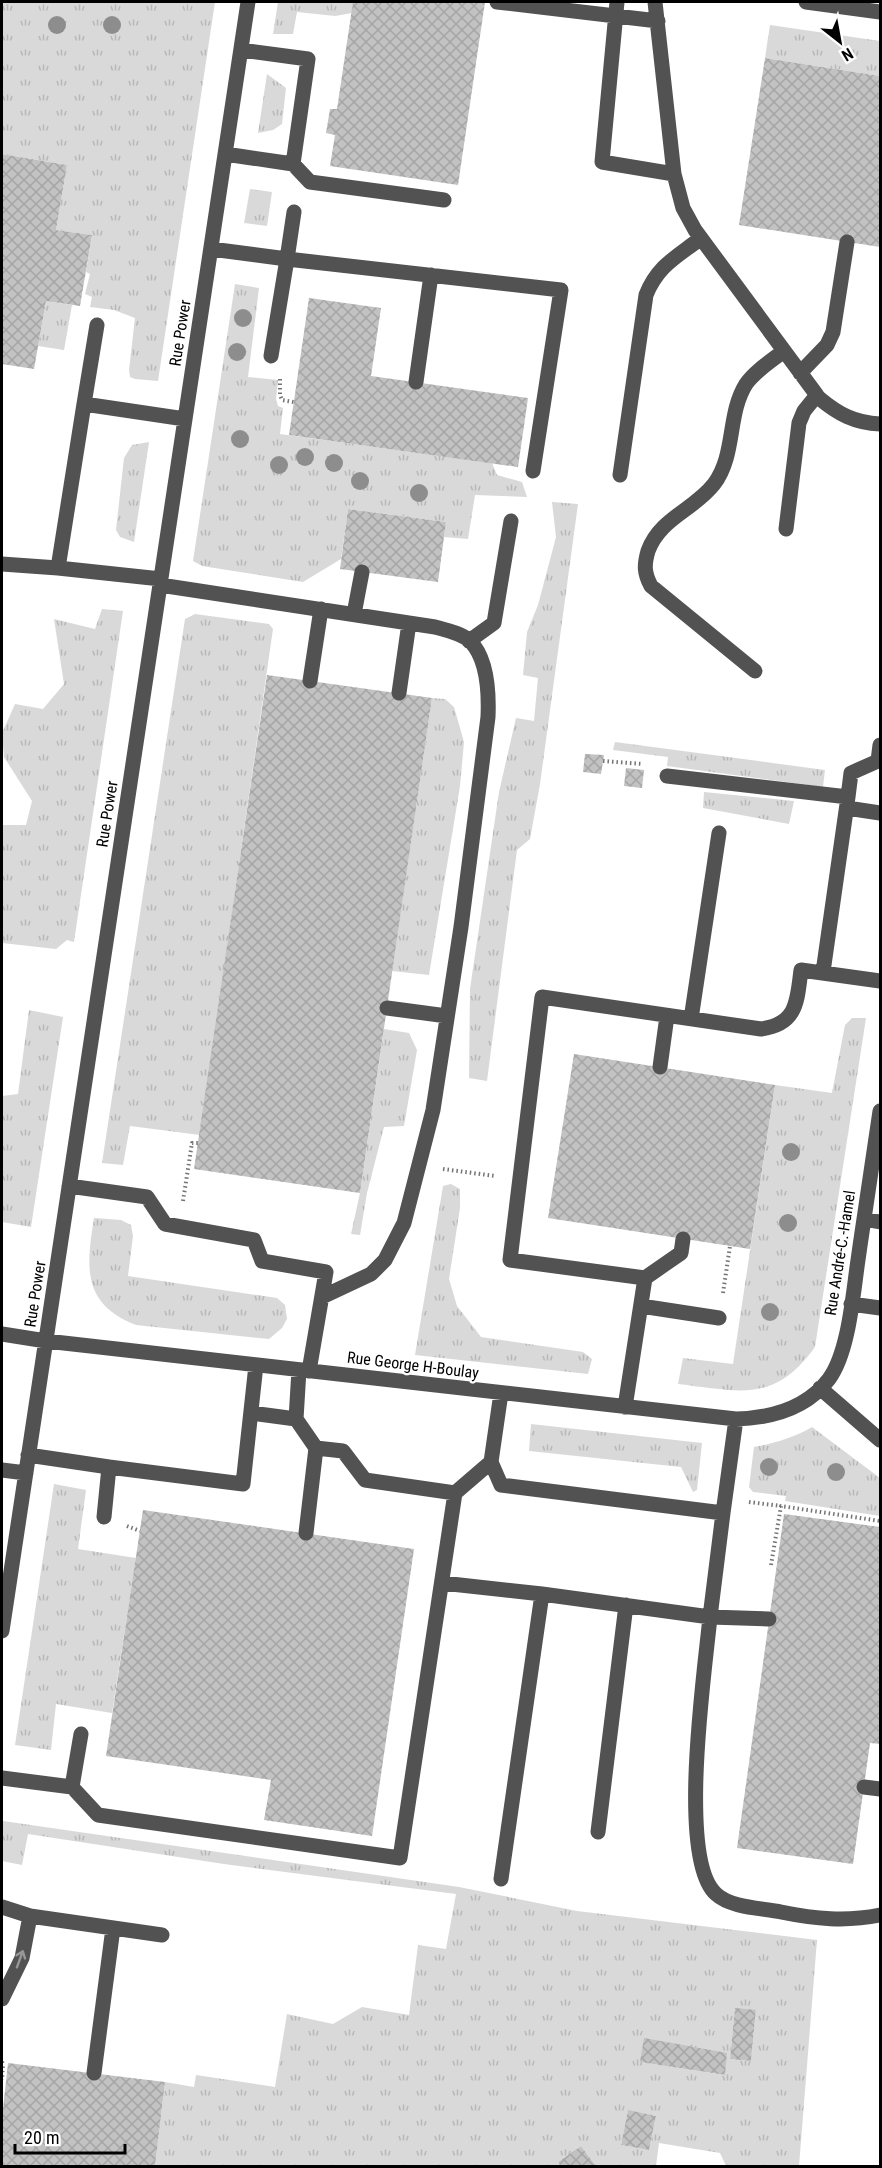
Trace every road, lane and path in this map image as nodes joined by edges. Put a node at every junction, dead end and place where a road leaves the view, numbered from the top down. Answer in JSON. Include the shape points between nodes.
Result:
{"nodes":[{"id":1,"x":248,"y":2,"type":"edge"},
{"id":2,"x":497,"y":2,"type":"edge"},
{"id":3,"x":655,"y":2,"type":"edge"},
{"id":4,"x":806,"y":2,"type":"edge"},
{"id":5,"x":616,"y":9,"type":"edge"},
{"id":6,"x":880,"y":12,"type":"edge"},
{"id":7,"x":658,"y":21,"type":"junction"},
{"id":8,"x":241,"y":50,"type":"junction"},
{"id":9,"x":225,"y":154,"type":"junction"},
{"id":10,"x":293,"y":164,"type":"junction"},
{"id":11,"x":674,"y":174,"type":"junction"},
{"id":12,"x":444,"y":200,"type":"dead end"},
{"id":13,"x":294,"y":212,"type":"dead end"},
{"id":14,"x":701,"y":238,"type":"junction"},
{"id":15,"x":847,"y":242,"type":"dead end"},
{"id":16,"x":211,"y":249,"type":"junction"},
{"id":17,"x":287,"y":260,"type":"junction"},
{"id":18,"x":431,"y":275,"type":"junction"},
{"id":19,"x":96,"y":325,"type":"dead end"},
{"id":20,"x":784,"y":351,"type":"junction"},
{"id":21,"x":271,"y":356,"type":"dead end"},
{"id":22,"x":800,"y":373,"type":"junction"},
{"id":23,"x":281,"y":381,"type":"dead end"},
{"id":24,"x":416,"y":382,"type":"dead end"},
{"id":25,"x":817,"y":395,"type":"junction"},
{"id":26,"x":294,"y":402,"type":"dead end"},
{"id":27,"x":84,"y":404,"type":"junction"},
{"id":28,"x":185,"y":419,"type":"junction"},
{"id":29,"x":880,"y":424,"type":"edge"},
{"id":30,"x":533,"y":471,"type":"dead end"},
{"id":31,"x":620,"y":475,"type":"dead end"},
{"id":32,"x":511,"y":520,"type":"dead end"},
{"id":33,"x":786,"y":529,"type":"dead end"},
{"id":34,"x":2,"y":564,"type":"edge"},
{"id":35,"x":58,"y":568,"type":"junction"},
{"id":36,"x":362,"y":572,"type":"dead end"},
{"id":37,"x":160,"y":582,"type":"junction"},
{"id":38,"x":321,"y":609,"type":"junction"},
{"id":39,"x":354,"y":614,"type":"junction"},
{"id":40,"x":409,"y":623,"type":"junction"},
{"id":41,"x":470,"y":641,"type":"junction"},
{"id":42,"x":755,"y":671,"type":"dead end"},
{"id":43,"x":310,"y":681,"type":"dead end"},
{"id":44,"x":399,"y":693,"type":"dead end"},
{"id":45,"x":880,"y":745,"type":"edge"},
{"id":46,"x":603,"y":761,"type":"dead end"},
{"id":47,"x":650,"y":765,"type":"dead end"},
{"id":48,"x":667,"y":776,"type":"dead end"},
{"id":49,"x":847,"y":802,"type":"junction"},
{"id":50,"x":880,"y":813,"type":"edge"},
{"id":51,"x":719,"y":832,"type":"dead end"},
{"id":52,"x":823,"y":972,"type":"junction"},
{"id":53,"x":880,"y":981,"type":"edge"},
{"id":54,"x":387,"y":1008,"type":"dead end"},
{"id":55,"x":447,"y":1016,"type":"junction"},
{"id":56,"x":668,"y":1016,"type":"junction"},
{"id":57,"x":691,"y":1019,"type":"junction"},
{"id":58,"x":660,"y":1067,"type":"dead end"},
{"id":59,"x":880,"y":1110,"type":"edge"},
{"id":60,"x":198,"y":1143,"type":"dead end"},
{"id":61,"x":419,"y":1166,"type":"junction"},
{"id":62,"x":520,"y":1179,"type":"junction"},
{"id":63,"x":69,"y":1186,"type":"junction"},
{"id":64,"x":864,"y":1219,"type":"junction"},
{"id":65,"x":880,"y":1222,"type":"edge"},
{"id":66,"x":180,"y":1227,"type":"junction"},
{"id":67,"x":683,"y":1239,"type":"dead end"},
{"id":68,"x":730,"y":1246,"type":"dead end"},
{"id":69,"x":645,"y":1278,"type":"junction"},
{"id":70,"x":322,"y":1297,"type":"junction"},
{"id":71,"x":851,"y":1304,"type":"junction"},
{"id":72,"x":640,"y":1306,"type":"junction"},
{"id":73,"x":880,"y":1308,"type":"edge"},
{"id":74,"x":719,"y":1317,"type":"joint"},
{"id":75,"x":2,"y":1334,"type":"edge"},
{"id":76,"x":46,"y":1341,"type":"junction"},
{"id":77,"x":256,"y":1365,"type":"junction"},
{"id":78,"x":304,"y":1370,"type":"junction"},
{"id":79,"x":817,"y":1391,"type":"junction"},
{"id":80,"x":501,"y":1393,"type":"junction"},
{"id":81,"x":625,"y":1407,"type":"junction"},
{"id":82,"x":251,"y":1413,"type":"junction"},
{"id":83,"x":296,"y":1419,"type":"junction"},
{"id":84,"x":736,"y":1419,"type":"junction"},
{"id":85,"x":880,"y":1440,"type":"edge"},
{"id":86,"x":316,"y":1448,"type":"junction"},
{"id":87,"x":28,"y":1455,"type":"junction"},
{"id":88,"x":491,"y":1462,"type":"junction"},
{"id":89,"x":109,"y":1467,"type":"junction"},
{"id":90,"x":2,"y":1470,"type":"edge"},
{"id":91,"x":26,"y":1473,"type":"junction"},
{"id":92,"x":455,"y":1493,"type":"junction"},
{"id":93,"x":723,"y":1513,"type":"junction"},
{"id":94,"x":825,"y":1513,"type":"junction"},
{"id":95,"x":104,"y":1517,"type":"dead end"},
{"id":96,"x":825,"y":1519,"type":"dead end"},
{"id":97,"x":880,"y":1521,"type":"edge"},
{"id":98,"x":306,"y":1533,"type":"dead end"},
{"id":99,"x":771,"y":1565,"type":"dead end"},
{"id":100,"x":442,"y":1583,"type":"junction"},
{"id":101,"x":542,"y":1594,"type":"junction"},
{"id":102,"x":626,"y":1605,"type":"junction"},
{"id":103,"x":710,"y":1617,"type":"junction"},
{"id":104,"x":769,"y":1619,"type":"dead end"},
{"id":105,"x":2,"y":1626,"type":"edge"},
{"id":106,"x":81,"y":1734,"type":"dead end"},
{"id":107,"x":2,"y":1778,"type":"edge"},
{"id":108,"x":72,"y":1787,"type":"junction"},
{"id":109,"x":864,"y":1787,"type":"dead end"},
{"id":110,"x":880,"y":1789,"type":"edge"},
{"id":111,"x":598,"y":1832,"type":"dead end"},
{"id":112,"x":501,"y":1879,"type":"dead end"},
{"id":113,"x":2,"y":1907,"type":"edge"},
{"id":114,"x":880,"y":1915,"type":"edge"},
{"id":115,"x":30,"y":1916,"type":"junction"},
{"id":116,"x":113,"y":1928,"type":"junction"},
{"id":117,"x":162,"y":1935,"type":"dead end"},
{"id":118,"x":2,"y":1999,"type":"edge"},
{"id":119,"x":2,"y":2062,"type":"edge"},
{"id":120,"x":94,"y":2073,"type":"dead end"},
{"id":121,"x":2,"y":2080,"type":"edge"}],
"edges":[{"from":1,"to":8,"type":"street","name":"Rue Power"},
{"from":2,"to":5,"type":"street"},
{"from":3,"to":7,"type":"street"},
{"from":4,"to":6,"type":"street"},
{"from":5,"to":7,"type":"street"},
{"from":5,"to":11,"type":"street","via":[[602,162]]},
{"from":7,"to":11,"type":"street"},
{"from":8,"to":9,"type":"street","name":"Rue Power"},
{"from":8,"to":10,"type":"street","via":[[308,59]]},
{"from":9,"to":10,"type":"street"},
{"from":9,"to":16,"type":"street","name":"Rue Power"},
{"from":10,"to":12,"type":"street","via":[[310,182]]},
{"from":11,"to":14,"type":"street","via":[[683,208]]},
{"from":13,"to":17,"type":"street"},
{"from":14,"to":20,"type":"street"},
{"from":14,"to":31,"type":"street","via":[[660,270],[646,295]]},
{"from":15,"to":22,"type":"street","via":[[833,332],[827,345]]},
{"from":16,"to":17,"type":"street"},
{"from":16,"to":28,"type":"street","name":"Rue Power"},
{"from":17,"to":18,"type":"street"},
{"from":17,"to":21,"type":"street"},
{"from":18,"to":24,"type":"street"},
{"from":18,"to":30,"type":"street","via":[[561,290]]},
{"from":19,"to":27,"type":"street"},
{"from":20,"to":22,"type":"street"},
{"from":20,"to":42,"type":"street","via":[[745,386],[736,407],[726,461],[714,484],[656,533],[644,565],[651,586]]},
{"from":22,"to":25,"type":"street"},
{"from":23,"to":26,"type":"path","via":[[282,399]]},
{"from":25,"to":29,"type":"street","via":[[845,417]]},
{"from":25,"to":33,"type":"street","via":[[799,423]]},
{"from":27,"to":28,"type":"street"},
{"from":27,"to":35,"type":"street"},
{"from":28,"to":37,"type":"street","name":"Rue Power"},
{"from":32,"to":41,"type":"street","via":[[494,622]]},
{"from":34,"to":35,"type":"street"},
{"from":35,"to":37,"type":"street"},
{"from":36,"to":39,"type":"street"},
{"from":37,"to":38,"type":"street"},
{"from":37,"to":63,"type":"street","name":"Rue Power"},
{"from":38,"to":39,"type":"street"},
{"from":38,"to":43,"type":"street"},
{"from":39,"to":40,"type":"street"},
{"from":40,"to":41,"type":"street","via":[[456,633]]},
{"from":40,"to":44,"type":"street"},
{"from":41,"to":55,"type":"street","via":[[486,678],[488,717]]},
{"from":45,"to":49,"type":"street","via":[[878,761],[851,773]]},
{"from":46,"to":47,"type":"path"},
{"from":48,"to":49,"type":"street"},
{"from":49,"to":50,"type":"street"},
{"from":49,"to":52,"type":"street"},
{"from":51,"to":57,"type":"street"},
{"from":52,"to":53,"type":"street"},
{"from":52,"to":57,"type":"street","via":[[801,970],[795,1007],[784,1022],[772,1028]]},
{"from":54,"to":55,"type":"street"},
{"from":55,"to":61,"type":"street","via":[[433,1110]]},
{"from":56,"to":57,"type":"street"},
{"from":56,"to":58,"type":"street"},
{"from":56,"to":62,"type":"street","via":[[542,997]]},
{"from":59,"to":64,"type":"street","name":"Rue André-C.-Hamel"},
{"from":60,"to":66,"type":"path","via":[[192,1143]]},
{"from":61,"to":62,"type":"path"},
{"from":61,"to":70,"type":"street","via":[[404,1223],[385,1260],[371,1274]]},
{"from":62,"to":69,"type":"street","via":[[510,1260]]},
{"from":63,"to":66,"type":"street","via":[[147,1197],[165,1224]]},
{"from":63,"to":76,"type":"street","name":"Rue Power"},
{"from":64,"to":65,"type":"street"},
{"from":64,"to":71,"type":"street","name":"Rue André-C.-Hamel"},
{"from":66,"to":70,"type":"street","via":[[254,1240],[262,1262],[326,1272]]},
{"from":67,"to":69,"type":"street","via":[[681,1253]]},
{"from":68,"to":74,"type":"path"},
{"from":69,"to":72,"type":"street"},
{"from":70,"to":78,"type":"street"},
{"from":71,"to":73,"type":"street"},
{"from":71,"to":79,"type":"street","name":"Rue André-C.-Hamel","via":[[837,1363]]},
{"from":72,"to":74,"type":"street"},
{"from":72,"to":81,"type":"street"},
{"from":75,"to":76,"type":"street","name":"Rue George H-Boulay"},
{"from":76,"to":77,"type":"street","name":"Rue George H-Boulay"},
{"from":76,"to":87,"type":"street","name":"Rue Power"},
{"from":77,"to":78,"type":"street","name":"Rue George H-Boulay"},
{"from":77,"to":82,"type":"street"},
{"from":78,"to":80,"type":"street","name":"Rue George H-Boulay"},
{"from":78,"to":83,"type":"street"},
{"from":79,"to":84,"type":"street","name":"Rue George H-Boulay","via":[[783,1412]]},
{"from":79,"to":85,"type":"street"},
{"from":80,"to":81,"type":"street","name":"Rue George H-Boulay"},
{"from":80,"to":88,"type":"street"},
{"from":81,"to":84,"type":"street","name":"Rue George H-Boulay"},
{"from":82,"to":83,"type":"street"},
{"from":82,"to":89,"type":"street","via":[[243,1484]]},
{"from":83,"to":86,"type":"street"},
{"from":84,"to":93,"type":"street"},
{"from":86,"to":92,"type":"street","via":[[343,1451],[365,1480]]},
{"from":86,"to":98,"type":"street"},
{"from":87,"to":89,"type":"street"},
{"from":87,"to":91,"type":"street","name":"Rue Power"},
{"from":88,"to":92,"type":"street"},
{"from":88,"to":93,"type":"street","via":[[501,1485]]},
{"from":89,"to":95,"type":"street"},
{"from":90,"to":91,"type":"street"},
{"from":91,"to":105,"type":"street","name":"Rue Power"},
{"from":92,"to":100,"type":"street"},
{"from":93,"to":103,"type":"street"},
{"from":94,"to":96,"type":"path"},
{"from":94,"to":97,"type":"path"},
{"from":94,"to":99,"type":"path","via":[[781,1506]]},
{"from":100,"to":101,"type":"street"},
{"from":100,"to":108,"type":"street","via":[[400,1858],[98,1815]]},
{"from":101,"to":102,"type":"street"},
{"from":101,"to":112,"type":"street"},
{"from":102,"to":103,"type":"street"},
{"from":102,"to":111,"type":"street"},
{"from":103,"to":104,"type":"street"},
{"from":103,"to":114,"type":"street","via":[[697,1756],[696,1829],[708,1886],[730,1902],[806,1917],[839,1920]]},
{"from":106,"to":108,"type":"street"},
{"from":107,"to":108,"type":"street"},
{"from":109,"to":110,"type":"street"},
{"from":113,"to":115,"type":"street"},
{"from":115,"to":116,"type":"street"},
{"from":118,"to":115,"type":"street","one_way":true,"via":[[22,1958]]},
{"from":116,"to":117,"type":"street"},
{"from":116,"to":120,"type":"street"},
{"from":119,"to":121,"type":"path"}]}
